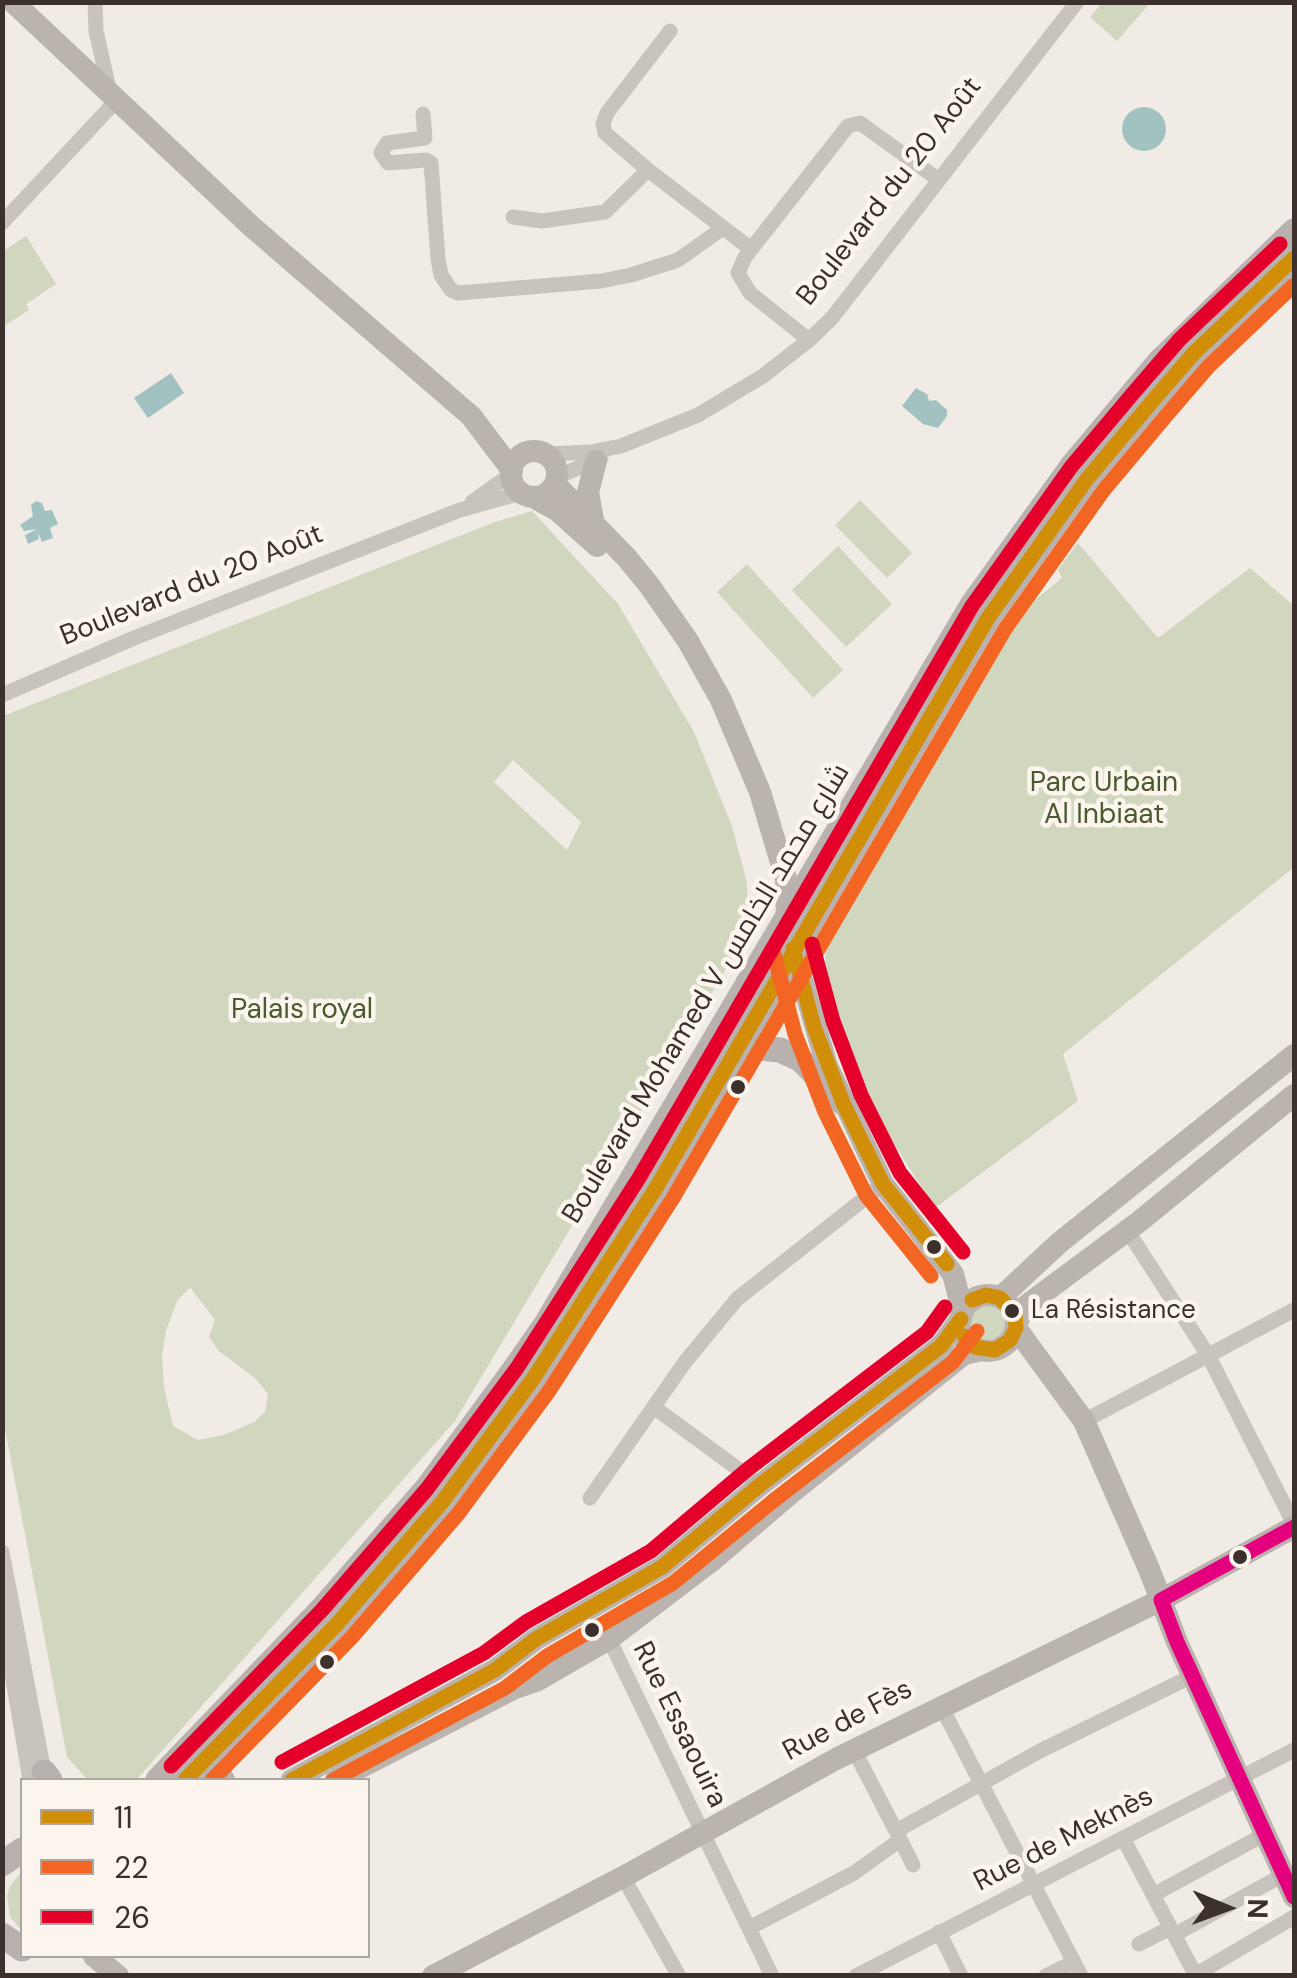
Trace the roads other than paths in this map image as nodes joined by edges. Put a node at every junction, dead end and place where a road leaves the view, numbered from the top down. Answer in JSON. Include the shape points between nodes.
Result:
{"nodes":[{"id":1,"x":95,"y":2,"type":"edge"},
{"id":2,"x":1077,"y":2,"type":"edge"},
{"id":3,"x":14,"y":3,"type":"edge"},
{"id":4,"x":670,"y":32,"type":"dead end"},
{"id":5,"x":113,"y":97,"type":"junction"},
{"id":6,"x":423,"y":114,"type":"dead end"},
{"id":7,"x":648,"y":170,"type":"junction"},
{"id":8,"x":939,"y":180,"type":"junction"},
{"id":9,"x":514,"y":217,"type":"dead end"},
{"id":10,"x":2,"y":223,"type":"edge"},
{"id":11,"x":723,"y":228,"type":"junction"},
{"id":12,"x":1294,"y":231,"type":"edge"},
{"id":13,"x":751,"y":249,"type":"junction"},
{"id":14,"x":1294,"y":258,"type":"edge"},
{"id":15,"x":809,"y":340,"type":"junction"},
{"id":16,"x":476,"y":421,"type":"junction"},
{"id":17,"x":622,"y":446,"type":"junction"},
{"id":18,"x":542,"y":453,"type":"junction"},
{"id":19,"x":596,"y":461,"type":"junction"},
{"id":20,"x":556,"y":481,"type":"junction"},
{"id":21,"x":519,"y":483,"type":"junction"},
{"id":22,"x":594,"y":523,"type":"junction"},
{"id":23,"x":2,"y":695,"type":"edge"},
{"id":24,"x":787,"y":919,"type":"junction"},
{"id":25,"x":790,"y":955,"type":"junction"},
{"id":26,"x":737,"y":1046,"type":"junction"},
{"id":27,"x":1294,"y":1056,"type":"edge"},
{"id":28,"x":1294,"y":1095,"type":"edge"},
{"id":29,"x":842,"y":1104,"type":"junction"},
{"id":30,"x":883,"y":1184,"type":"junction"},
{"id":31,"x":1127,"y":1230,"type":"junction"},
{"id":32,"x":946,"y":1264,"type":"junction"},
{"id":33,"x":997,"y":1296,"type":"junction"},
{"id":34,"x":1294,"y":1310,"type":"edge"},
{"id":35,"x":962,"y":1316,"type":"junction"},
{"id":36,"x":1016,"y":1325,"type":"junction"},
{"id":37,"x":988,"y":1350,"type":"junction"},
{"id":38,"x":1208,"y":1355,"type":"junction"},
{"id":39,"x":1046,"y":1371,"type":"junction"},
{"id":40,"x":654,"y":1408,"type":"junction"},
{"id":41,"x":1084,"y":1421,"type":"junction"},
{"id":42,"x":760,"y":1484,"type":"junction"},
{"id":43,"x":436,"y":1494,"type":"junction"},
{"id":44,"x":590,"y":1498,"type":"dead end"},
{"id":45,"x":1294,"y":1525,"type":"edge"},
{"id":46,"x":2,"y":1552,"type":"edge"},
{"id":47,"x":1161,"y":1600,"type":"junction"},
{"id":48,"x":2,"y":1615,"type":"edge"},
{"id":49,"x":609,"y":1639,"type":"junction"},
{"id":50,"x":1192,"y":1676,"type":"junction"},
{"id":51,"x":942,"y":1706,"type":"junction"},
{"id":52,"x":854,"y":1750,"type":"junction"},
{"id":53,"x":1294,"y":1750,"type":"edge"},
{"id":54,"x":209,"y":1755,"type":"junction"},
{"id":55,"x":43,"y":1778,"type":"edge"},
{"id":56,"x":43,"y":1778,"type":"edge"},
{"id":57,"x":160,"y":1778,"type":"edge"},
{"id":58,"x":187,"y":1778,"type":"edge"},
{"id":59,"x":223,"y":1778,"type":"edge"},
{"id":60,"x":296,"y":1778,"type":"edge"},
{"id":61,"x":340,"y":1778,"type":"edge"},
{"id":62,"x":1241,"y":1778,"type":"junction"},
{"id":63,"x":981,"y":1785,"type":"junction"},
{"id":64,"x":1268,"y":1833,"type":"junction"},
{"id":65,"x":704,"y":1834,"type":"junction"},
{"id":66,"x":898,"y":1836,"type":"junction"},
{"id":67,"x":1122,"y":1838,"type":"junction"},
{"id":68,"x":912,"y":1864,"type":"dead end"},
{"id":69,"x":1285,"y":1874,"type":"junction"},
{"id":70,"x":623,"y":1877,"type":"junction"},
{"id":71,"x":1031,"y":1884,"type":"junction"},
{"id":72,"x":1153,"y":1895,"type":"junction"},
{"id":73,"x":1294,"y":1897,"type":"edge"},
{"id":74,"x":1294,"y":1917,"type":"edge"},
{"id":75,"x":749,"y":1928,"type":"junction"},
{"id":76,"x":1172,"y":1931,"type":"junction"},
{"id":77,"x":939,"y":1932,"type":"junction"},
{"id":78,"x":1139,"y":1944,"type":"dead end"},
{"id":79,"x":96,"y":1958,"type":"edge"},
{"id":80,"x":1078,"y":1969,"type":"edge"},
{"id":81,"x":876,"y":1971,"type":"edge"},
{"id":82,"x":1196,"y":1975,"type":"edge"},
{"id":83,"x":118,"y":1976,"type":"edge"},
{"id":84,"x":432,"y":1976,"type":"edge"},
{"id":85,"x":679,"y":1976,"type":"edge"},
{"id":86,"x":772,"y":1976,"type":"edge"},
{"id":87,"x":856,"y":1976,"type":"edge"},
{"id":88,"x":961,"y":1976,"type":"edge"},
{"id":89,"x":1046,"y":1976,"type":"edge"}],
"edges":[{"from":1,"to":5,"type":"street"},
{"from":2,"to":8,"type":"street","name":"Boulevard du 20 Août"},
{"from":3,"to":5,"type":"street"},
{"from":4,"to":7,"type":"street","via":[[603,124]]},
{"from":5,"to":10,"type":"street"},
{"from":5,"to":16,"type":"street"},
{"from":6,"to":11,"type":"street","via":[[425,138],[387,143],[381,153],[388,163],[431,163],[441,275],[458,293],[632,275],[678,260]]},
{"from":7,"to":9,"type":"street","via":[[606,212],[542,221]]},
{"from":7,"to":11,"type":"street"},
{"from":8,"to":13,"type":"street","via":[[855,122]]},
{"from":8,"to":15,"type":"street","name":"Boulevard du 20 Août"},
{"from":11,"to":13,"type":"street"},
{"from":12,"to":24,"type":"main road","name":"Boulevard Mohamed V شارع محمد الخامس","via":[[1159,362],[1029,524],[972,605]]},
{"from":13,"to":15,"type":"street","via":[[740,265],[741,281]]},
{"from":14,"to":25,"type":"main road","name":"Boulevard Mohamed V شارع محمد الخامس","via":[[1194,353],[1043,538],[988,618]]},
{"from":15,"to":17,"type":"street","name":"Boulevard du 20 Août","via":[[698,415]]},
{"from":16,"to":18,"type":"street"},
{"from":16,"to":21,"type":"street"},
{"from":17,"to":18,"type":"street","name":"Boulevard du 20 Août"},
{"from":17,"to":19,"type":"street","name":"Boulevard du 20 Août"},
{"from":18,"to":20,"type":"street","via":[[555,464]]},
{"from":18,"to":21,"type":"street","via":[[520,456]]},
{"from":19,"to":20,"type":"street","name":"Boulevard du 20 Août"},
{"from":19,"to":22,"type":"street","via":[[588,492]]},
{"from":20,"to":21,"type":"street","via":[[545,494]]},
{"from":20,"to":22,"type":"street"},
{"from":21,"to":23,"type":"street","name":"Boulevard du 20 Août"},
{"from":21,"to":24,"type":"street","via":[[606,555],[692,669],[736,760]]},
{"from":22,"to":24,"type":"street","via":[[669,612],[728,715],[781,861]]},
{"from":24,"to":25,"type":"street"},
{"from":24,"to":43,"type":"main road","name":"Boulevard Mohamed V شارع محمد الخامس","via":[[546,1324]]},
{"from":25,"to":26,"type":"main road","name":"Boulevard Mohamed V شارع محمد الخامس"},
{"from":25,"to":29,"type":"street"},
{"from":26,"to":29,"type":"main road","via":[[780,1050],[800,1060]]},
{"from":26,"to":43,"type":"main road","name":"Boulevard Mohamed V شارع محمد الخامس","via":[[656,1188],[533,1379]]},
{"from":27,"to":33,"type":"street"},
{"from":28,"to":31,"type":"street"},
{"from":29,"to":30,"type":"street"},
{"from":30,"to":32,"type":"street"},
{"from":30,"to":40,"type":"street","via":[[737,1298]]},
{"from":31,"to":36,"type":"street","via":[[1027,1305]]},
{"from":31,"to":38,"type":"street"},
{"from":32,"to":33,"type":"street"},
{"from":32,"to":35,"type":"street","via":[[958,1284]]},
{"from":33,"to":35,"type":"street","via":[[978,1296]]},
{"from":33,"to":36,"type":"street","via":[[1010,1305]]},
{"from":34,"to":38,"type":"street"},
{"from":35,"to":37,"type":"street","via":[[964,1336]]},
{"from":35,"to":42,"type":"street","via":[[940,1346]]},
{"from":36,"to":37,"type":"street","via":[[1010,1340]]},
{"from":36,"to":39,"type":"street"},
{"from":37,"to":39,"type":"street"},
{"from":37,"to":49,"type":"street","via":[[964,1354]]},
{"from":38,"to":41,"type":"street"},
{"from":38,"to":45,"type":"street"},
{"from":39,"to":41,"type":"street"},
{"from":40,"to":42,"type":"street"},
{"from":40,"to":44,"type":"street"},
{"from":41,"to":47,"type":"street"},
{"from":42,"to":60,"type":"street","via":[[662,1567],[536,1639],[496,1670]]},
{"from":43,"to":54,"type":"main road","name":"Boulevard Mohamed V شارع محمد الخامس","via":[[337,1624]]},
{"from":43,"to":57,"type":"main road","name":"Boulevard Mohamed V شارع محمد الخامس"},
{"from":45,"to":47,"type":"street","name":"Rue de Fès"},
{"from":46,"to":55,"type":"street"},
{"from":47,"to":50,"type":"street"},
{"from":47,"to":51,"type":"street","name":"Rue de Fès"},
{"from":48,"to":56,"type":"street"},
{"from":49,"to":61,"type":"street"},
{"from":49,"to":65,"type":"street","name":"Rue Essaouira"},
{"from":50,"to":62,"type":"street"},
{"from":50,"to":63,"type":"street"},
{"from":51,"to":52,"type":"street","name":"Rue de Fès"},
{"from":51,"to":63,"type":"street"},
{"from":52,"to":65,"type":"street","name":"Rue de Fès"},
{"from":52,"to":66,"type":"street"},
{"from":53,"to":62,"type":"street","name":"Rue de Meknès"},
{"from":54,"to":58,"type":"main road","name":"Boulevard Mohamed V شارع محمد الخامس"},
{"from":54,"to":59,"type":"street"},
{"from":62,"to":64,"type":"street"},
{"from":62,"to":67,"type":"street","name":"Rue de Meknès"},
{"from":63,"to":66,"type":"street"},
{"from":63,"to":71,"type":"street"},
{"from":64,"to":69,"type":"street"},
{"from":64,"to":72,"type":"street"},
{"from":65,"to":70,"type":"street","name":"Rue de Fès"},
{"from":65,"to":75,"type":"street","name":"Rue Essaouira"},
{"from":66,"to":68,"type":"street"},
{"from":66,"to":75,"type":"street","via":[[854,1873]]},
{"from":67,"to":71,"type":"street","name":"Rue de Meknès"},
{"from":67,"to":72,"type":"street"},
{"from":69,"to":73,"type":"street"},
{"from":69,"to":76,"type":"street"},
{"from":70,"to":84,"type":"street","name":"Rue de Fès"},
{"from":70,"to":85,"type":"street"},
{"from":71,"to":77,"type":"street","name":"Rue de Meknès"},
{"from":71,"to":80,"type":"street"},
{"from":72,"to":76,"type":"street"},
{"from":74,"to":82,"type":"street"},
{"from":75,"to":86,"type":"street","name":"Rue Essaouira"},
{"from":76,"to":78,"type":"street"},
{"from":76,"to":82,"type":"street"},
{"from":77,"to":81,"type":"street","name":"Rue de Meknès"},
{"from":77,"to":88,"type":"street"},
{"from":79,"to":83,"type":"street"},
{"from":80,"to":89,"type":"street"},
{"from":81,"to":87,"type":"street","name":"Rue de Meknès"}]}
